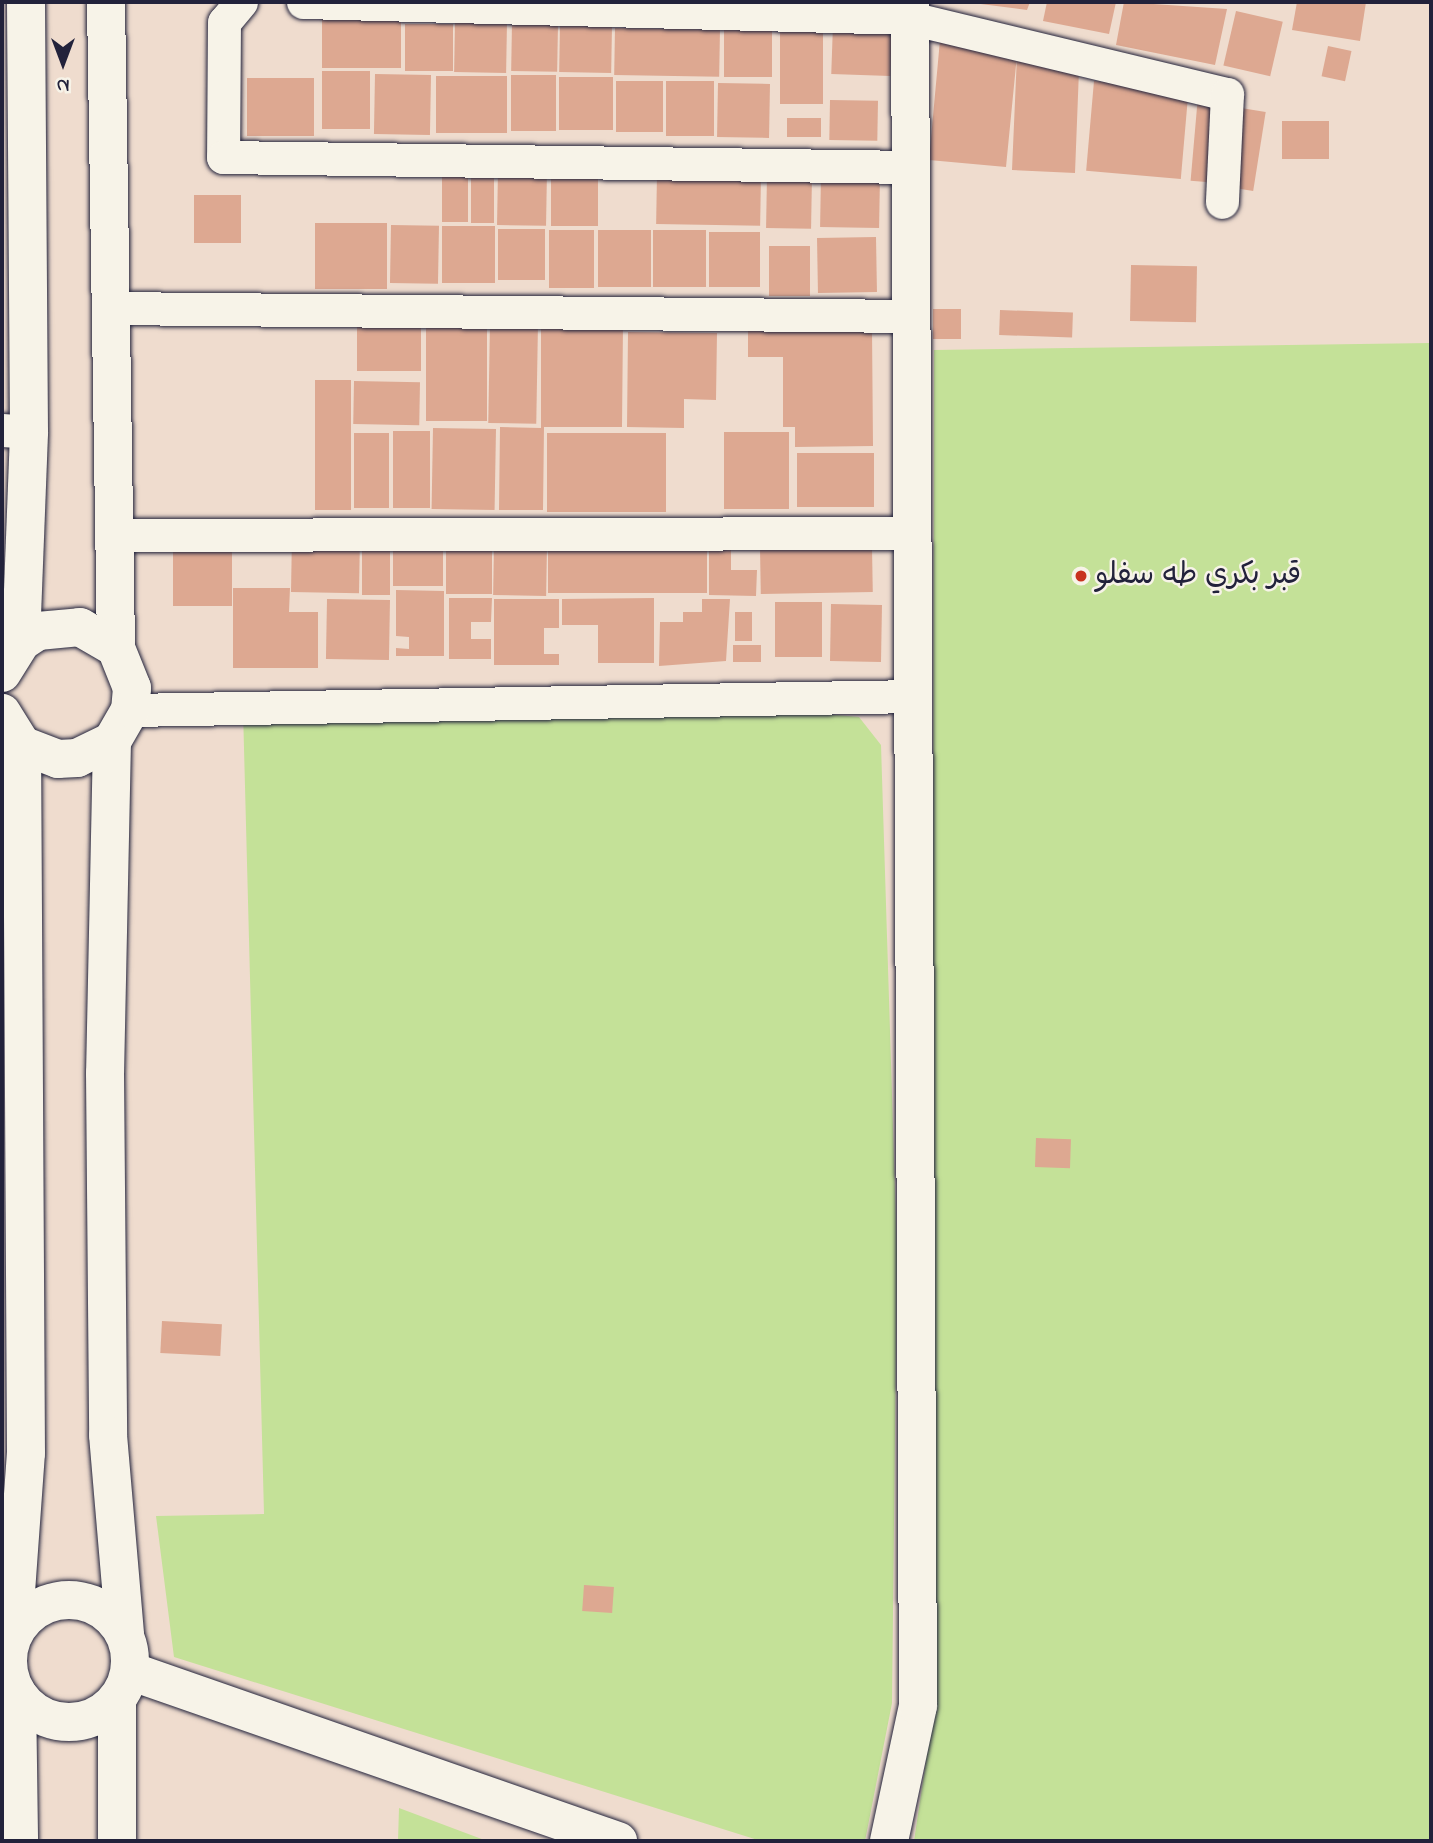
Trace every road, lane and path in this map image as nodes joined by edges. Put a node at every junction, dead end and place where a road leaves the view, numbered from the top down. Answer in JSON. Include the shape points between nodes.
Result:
{"nodes":[{"id":1,"x":26,"y":2,"type":"edge"},
{"id":2,"x":106,"y":2,"type":"edge"},
{"id":3,"x":242,"y":2,"type":"edge"},
{"id":4,"x":303,"y":2,"type":"edge"},
{"id":5,"x":910,"y":10,"type":"edge"},
{"id":6,"x":13,"y":107,"type":"edge"},
{"id":7,"x":911,"y":167,"type":"junction"},
{"id":8,"x":1222,"y":201,"type":"dead end"},
{"id":9,"x":15,"y":266,"type":"edge"},
{"id":10,"x":109,"y":308,"type":"junction"},
{"id":11,"x":912,"y":316,"type":"junction"},
{"id":12,"x":15,"y":431,"type":"edge"},
{"id":13,"x":912,"y":533,"type":"junction"},
{"id":14,"x":112,"y":534,"type":"junction"},
{"id":15,"x":116,"y":648,"type":"junction"},
{"id":16,"x":11,"y":658,"type":"edge"},
{"id":17,"x":913,"y":696,"type":"junction"},
{"id":18,"x":2,"y":713,"type":"edge"},
{"id":19,"x":121,"y":725,"type":"junction"},
{"id":20,"x":12,"y":745,"type":"edge"},
{"id":21,"x":125,"y":1633,"type":"junction"},
{"id":22,"x":8,"y":1646,"type":"edge"},
{"id":23,"x":124,"y":1687,"type":"junction"},
{"id":24,"x":17,"y":1693,"type":"junction"},
{"id":25,"x":610,"y":1840,"type":"edge"},
{"id":26,"x":19,"y":1841,"type":"edge"},
{"id":27,"x":117,"y":1841,"type":"edge"},
{"id":28,"x":889,"y":1841,"type":"edge"}],
"edges":[{"from":1,"to":6,"type":"main road"},
{"from":2,"to":10,"type":"main road"},
{"from":3,"to":7,"type":"street","via":[[224,22],[223,157]]},
{"from":4,"to":5,"type":"street"},
{"from":5,"to":7,"type":"main road"},
{"from":5,"to":8,"type":"street","via":[[1227,94]]},
{"from":6,"to":9,"type":"main road"},
{"from":7,"to":11,"type":"main road"},
{"from":9,"to":12,"type":"main road"},
{"from":10,"to":11,"type":"street"},
{"from":10,"to":14,"type":"main road"},
{"from":11,"to":13,"type":"main road"},
{"from":12,"to":16,"type":"main road"},
{"from":13,"to":14,"type":"street"},
{"from":13,"to":17,"type":"main road"},
{"from":14,"to":15,"type":"main road"},
{"from":15,"to":16,"type":"main road","via":[[80,627],[59,626]]},
{"from":15,"to":19,"type":"main road","via":[[128,667]]},
{"from":17,"to":19,"type":"street"},
{"from":17,"to":28,"type":"main road","via":[[918,1706]]},
{"from":18,"to":20,"type":"main road"},
{"from":19,"to":20,"type":"main road","via":[[77,758],[58,759]]},
{"from":19,"to":21,"type":"main road","via":[[105,1073],[108,1435]]},
{"from":20,"to":22,"type":"main road","via":[[26,1453]]},
{"from":21,"to":22,"type":"main road","via":[[113,1617],[78,1600],[40,1606]]},
{"from":21,"to":23,"type":"main road"},
{"from":22,"to":24,"type":"main road"},
{"from":23,"to":24,"type":"main road","via":[[71,1722],[31,1709]]},
{"from":23,"to":25,"type":"main road"},
{"from":23,"to":27,"type":"main road"},
{"from":24,"to":26,"type":"main road"}]}
